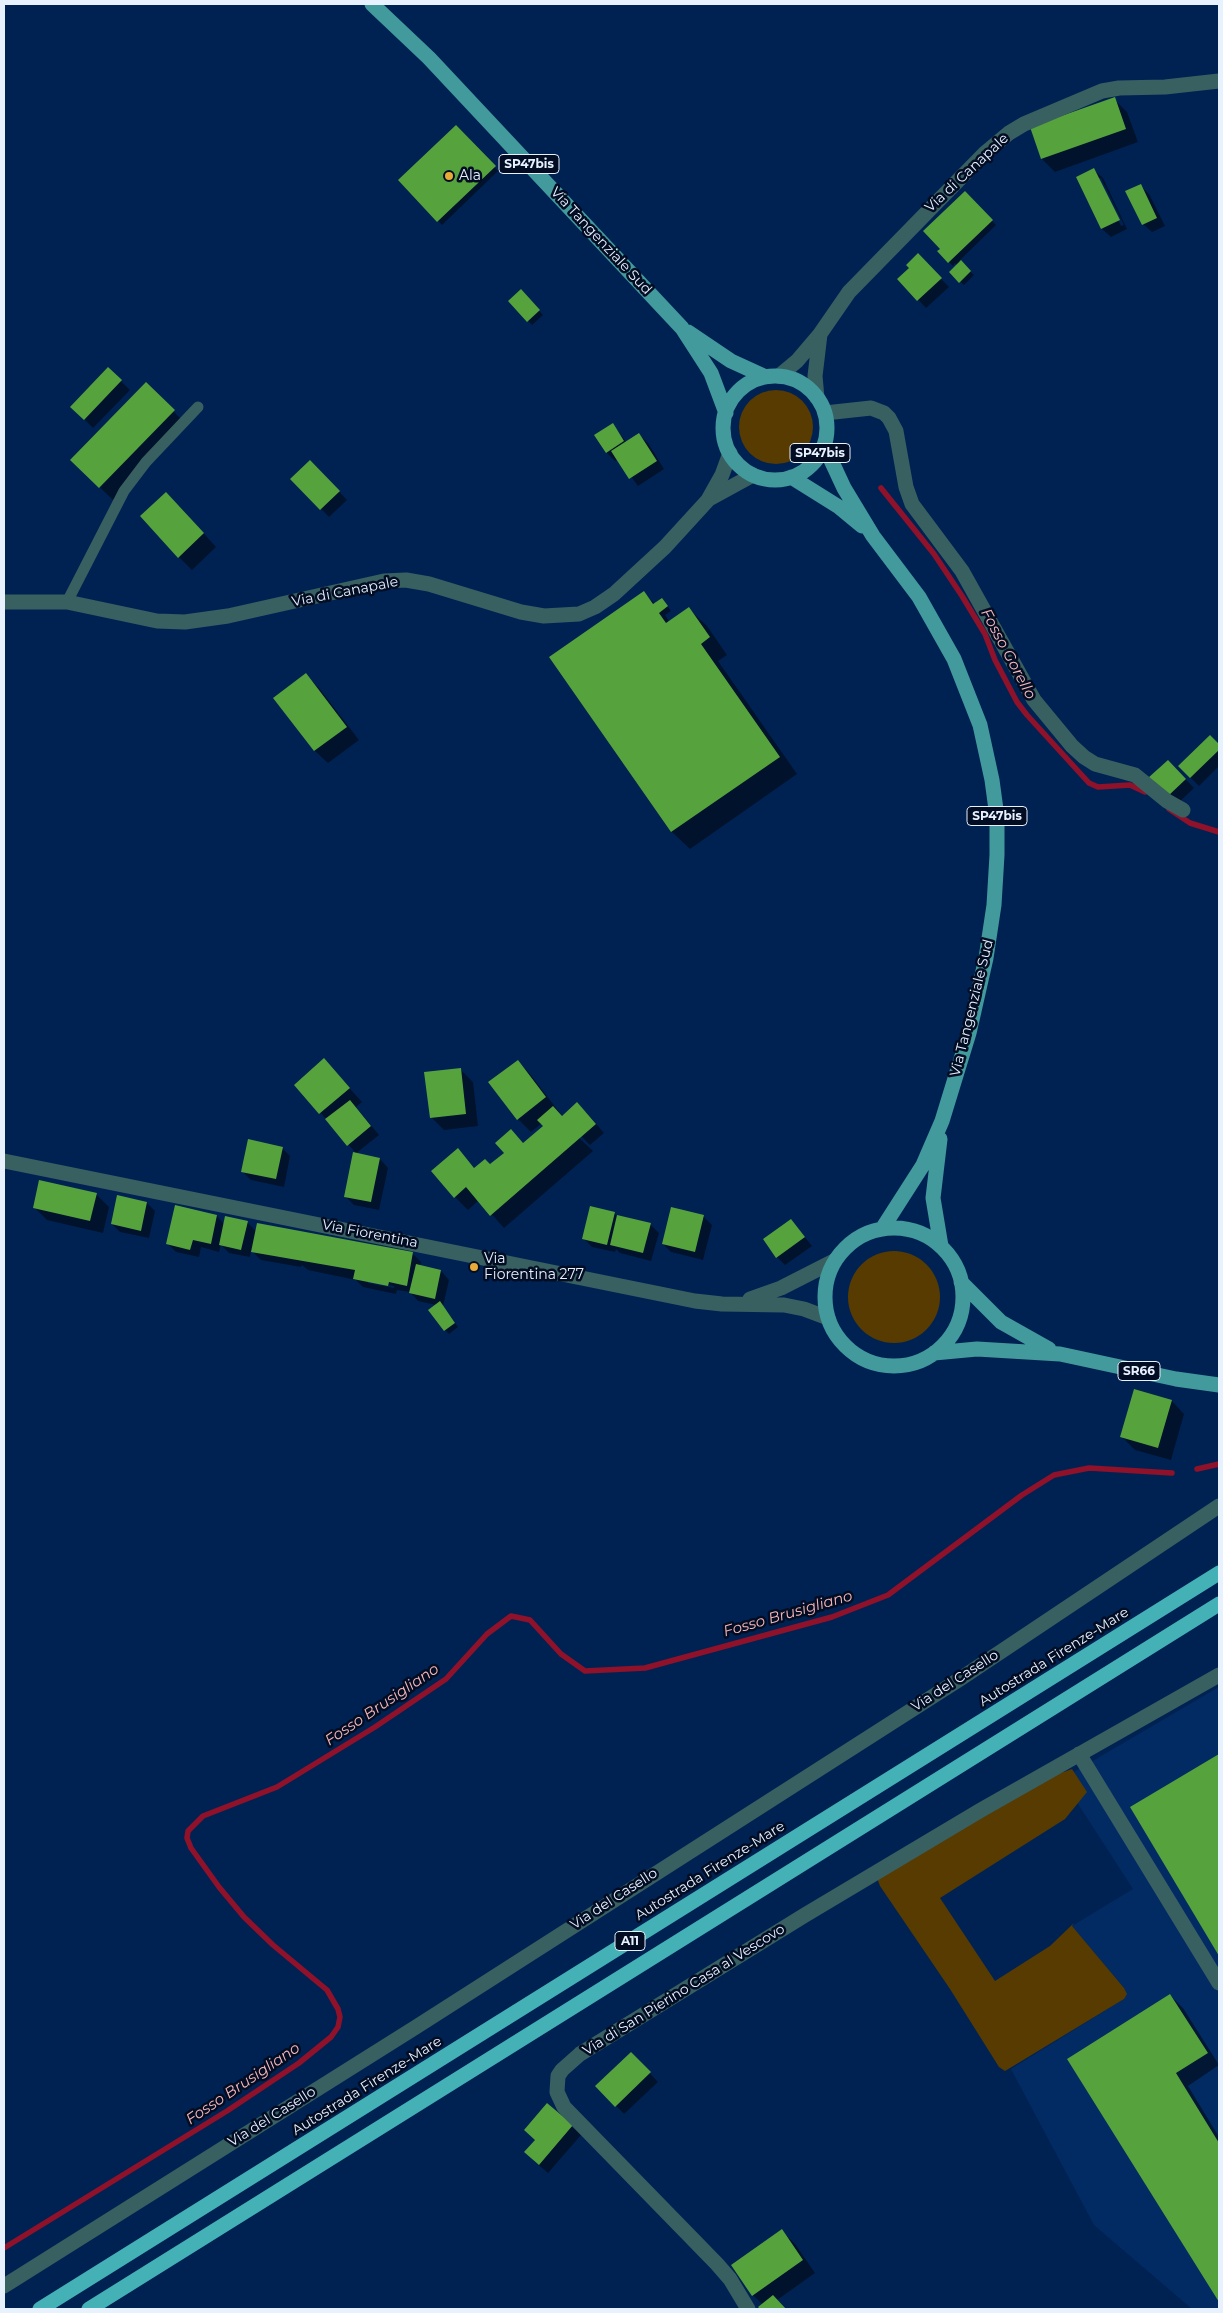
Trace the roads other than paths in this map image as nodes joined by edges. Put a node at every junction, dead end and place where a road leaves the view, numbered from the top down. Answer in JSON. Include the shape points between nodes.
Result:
{"nodes":[{"id":1,"x":372,"y":4,"type":"edge"},
{"id":2,"x":1219,"y":80,"type":"edge"},
{"id":3,"x":682,"y":328,"type":"junction"},
{"id":4,"x":820,"y":334,"type":"junction"},
{"id":5,"x":773,"y":377,"type":"junction"},
{"id":6,"x":817,"y":398,"type":"junction"},
{"id":7,"x":198,"y":407,"type":"dead end"},
{"id":8,"x":726,"y":413,"type":"junction"},
{"id":9,"x":825,"y":413,"type":"junction"},
{"id":10,"x":824,"y":445,"type":"junction"},
{"id":11,"x":730,"y":453,"type":"junction"},
{"id":12,"x":753,"y":474,"type":"junction"},
{"id":13,"x":791,"y":477,"type":"junction"},
{"id":14,"x":708,"y":500,"type":"junction"},
{"id":15,"x":872,"y":536,"type":"junction"},
{"id":16,"x":4,"y":602,"type":"edge"},
{"id":17,"x":66,"y":602,"type":"junction"},
{"id":18,"x":1183,"y":810,"type":"dead end"},
{"id":19,"x":942,"y":1121,"type":"junction"},
{"id":20,"x":4,"y":1161,"type":"edge"},
{"id":21,"x":882,"y":1229,"type":"junction"},
{"id":22,"x":942,"y":1246,"type":"junction"},
{"id":23,"x":834,"y":1261,"type":"junction"},
{"id":24,"x":961,"y":1282,"type":"junction"},
{"id":25,"x":737,"y":1304,"type":"junction"},
{"id":26,"x":828,"y":1318,"type":"junction"},
{"id":27,"x":934,"y":1353,"type":"junction"},
{"id":28,"x":1060,"y":1354,"type":"junction"},
{"id":29,"x":1219,"y":1386,"type":"edge"},
{"id":30,"x":1219,"y":1506,"type":"edge"},
{"id":31,"x":1219,"y":1573,"type":"edge"},
{"id":32,"x":1219,"y":1604,"type":"edge"},
{"id":33,"x":1219,"y":1675,"type":"edge"},
{"id":34,"x":1079,"y":1754,"type":"junction"},
{"id":35,"x":1219,"y":1983,"type":"edge"},
{"id":36,"x":4,"y":2286,"type":"edge"},
{"id":37,"x":40,"y":2309,"type":"edge"},
{"id":38,"x":89,"y":2309,"type":"edge"},
{"id":39,"x":748,"y":2309,"type":"edge"}],
"edges":[{"from":1,"to":3,"type":"main road","name":"Via Tangenziale Sud","number":"SP47bis","via":[[429,58]]},
{"from":2,"to":4,"type":"street","name":"Via di Canapale","via":[[1165,87],[1119,88],[1024,124],[985,153],[906,232],[849,292]]},
{"from":3,"to":5,"type":"main road","name":"Via Tangenziale Sud","number":"SP47bis","via":[[731,361]]},
{"from":3,"to":8,"type":"main road","name":"Via Tangenziale Sud","number":"SP47bis","via":[[711,373]]},
{"from":4,"to":5,"type":"street","name":"Via di Canapale","via":[[797,361]]},
{"from":4,"to":6,"type":"street","via":[[815,376]]},
{"from":5,"to":6,"type":"main road","name":"Via Tangenziale Sud","number":"SP47bis","via":[[800,383]]},
{"from":5,"to":8,"type":"main road","via":[[741,389]]},
{"from":6,"to":9,"type":"main road","name":"Via Tangenziale Sud","number":"SP47bis"},
{"from":7,"to":17,"type":"lane","via":[[146,462],[124,491]]},
{"from":8,"to":11,"type":"main road","name":"Via Tangenziale Sud","number":"SP47bis","via":[[724,430]]},
{"from":9,"to":10,"type":"main road","name":"Via Tangenziale Sud","number":"SP47bis","via":[[827,430]]},
{"from":9,"to":18,"type":"street","via":[[871,408],[889,418],[896,431],[912,504],[962,571],[1034,700],[1084,757],[1095,764],[1136,775]]},
{"from":10,"to":13,"type":"main road","name":"Via Tangenziale Sud","number":"SP47bis","via":[[811,465]]},
{"from":10,"to":15,"type":"main road","name":"Via Tangenziale Sud","number":"SP47bis"},
{"from":11,"to":12,"type":"main road","number":"SP47bis","via":[[738,464]]},
{"from":11,"to":14,"type":"street","name":"Via di Canapale"},
{"from":12,"to":13,"type":"main road","number":"SP47bis","via":[[772,479]]},
{"from":12,"to":14,"type":"street"},
{"from":13,"to":15,"type":"main road","name":"Via Tangenziale Sud","number":"SP47bis","via":[[839,507]]},
{"from":14,"to":17,"type":"street","name":"Via di Canapale","via":[[665,547],[620,588],[595,607],[579,614],[544,616],[521,612],[406,580],[384,581],[228,616],[186,622],[157,621]]},
{"from":15,"to":19,"type":"main road","name":"Via Tangenziale Sud","number":"SP47bis","via":[[919,597],[958,668],[980,725],[997,817],[994,905],[986,958],[969,1032]]},
{"from":16,"to":17,"type":"street","name":"Via di Canapale"},
{"from":19,"to":21,"type":"main road","name":"Via Tangenziale Sud","number":"SP47bis","via":[[923,1164]]},
{"from":19,"to":22,"type":"main road","name":"Via Tangenziale Sud","number":"SP47bis","via":[[934,1208]]},
{"from":20,"to":25,"type":"street","name":"Via Fiorentina","via":[[695,1301]]},
{"from":21,"to":22,"type":"main road","via":[[920,1232]]},
{"from":21,"to":23,"type":"main road","via":[[860,1237]]},
{"from":22,"to":24,"type":"main road","via":[[952,1259]]},
{"from":23,"to":25,"type":"street","name":"Via Fiorentina","via":[[775,1291]]},
{"from":23,"to":26,"type":"main road","via":[[825,1289]]},
{"from":24,"to":27,"type":"main road","via":[[962,1304],[956,1326]]},
{"from":24,"to":28,"type":"main road","number":"SR66","via":[[1001,1322]]},
{"from":25,"to":26,"type":"street","name":"Via Fiorentina","via":[[795,1306]]},
{"from":26,"to":27,"type":"main road","via":[[843,1344],[878,1364],[902,1365]]},
{"from":27,"to":28,"type":"main road","number":"SR66","via":[[977,1349]]},
{"from":28,"to":29,"type":"main road","number":"SR66"},
{"from":30,"to":36,"type":"street","name":"Via del Casello","via":[[960,1679]]},
{"from":31,"to":37,"type":"highway","name":"Autostrada Firenze-Mare","number":"A11"},
{"from":32,"to":38,"type":"highway","number":"A11"},
{"from":33,"to":34,"type":"street","name":"Via di San Pierino Casa al Vescovo"},
{"from":34,"to":35,"type":"street"},
{"from":34,"to":39,"type":"street","name":"Via di San Pierino Casa al Vescovo","via":[[805,1915],[580,2054],[558,2076],[557,2092],[564,2107],[717,2264]]}]}
